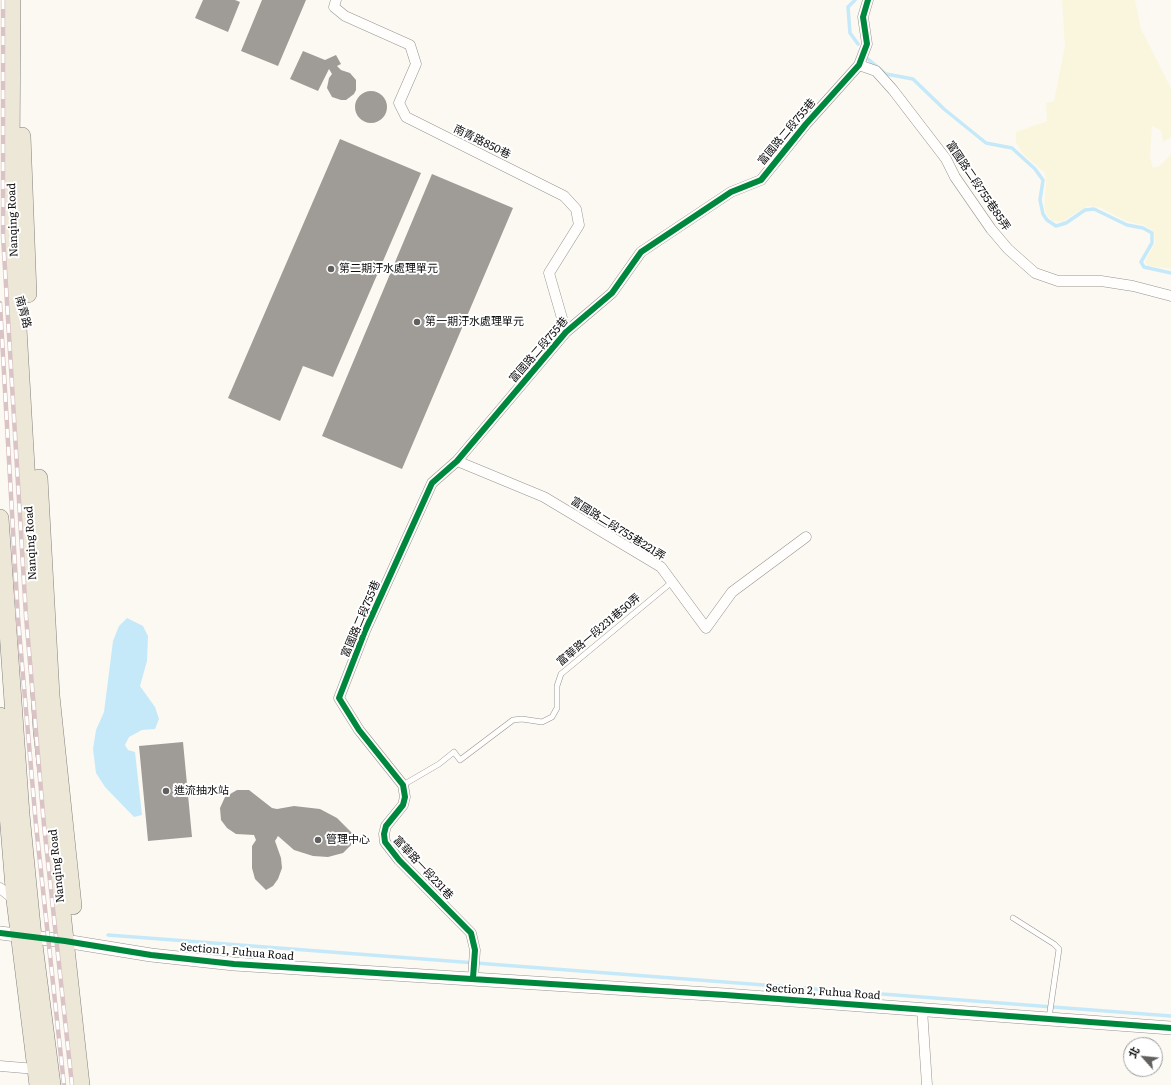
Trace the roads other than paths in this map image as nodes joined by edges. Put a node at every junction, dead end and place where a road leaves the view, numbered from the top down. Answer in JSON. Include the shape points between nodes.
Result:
{"nodes":[{"id":1,"x":12,"y":0,"type":"edge"},
{"id":2,"x":22,"y":0,"type":"edge"},
{"id":3,"x":336,"y":0,"type":"edge"},
{"id":4,"x":868,"y":0,"type":"edge"},
{"id":5,"x":859,"y":64,"type":"junction"},
{"id":6,"x":17,"y":288,"type":"junction"},
{"id":7,"x":1171,"y":296,"type":"edge"},
{"id":8,"x":566,"y":332,"type":"junction"},
{"id":9,"x":30,"y":336,"type":"junction"},
{"id":10,"x":457,"y":461,"type":"junction"},
{"id":11,"x":0,"y":518,"type":"edge"},
{"id":12,"x":806,"y":536,"type":"dead end"},
{"id":13,"x":44,"y":554,"type":"junction"},
{"id":14,"x":672,"y":582,"type":"junction"},
{"id":15,"x":34,"y":610,"type":"junction"},
{"id":16,"x":0,"y":716,"type":"edge"},
{"id":17,"x":403,"y":785,"type":"junction"},
{"id":18,"x":0,"y":888,"type":"edge"},
{"id":19,"x":15,"y":900,"type":"junction"},
{"id":20,"x":1013,"y":918,"type":"dead end"},
{"id":21,"x":0,"y":933,"type":"edge"},
{"id":22,"x":26,"y":936,"type":"junction"},
{"id":23,"x":71,"y":942,"type":"junction"},
{"id":24,"x":474,"y":973,"type":"junction"},
{"id":25,"x":922,"y":1009,"type":"junction"},
{"id":26,"x":1048,"y":1019,"type":"junction"},
{"id":27,"x":1171,"y":1028,"type":"edge"},
{"id":28,"x":0,"y":1066,"type":"edge"},
{"id":29,"x":37,"y":1077,"type":"edge"},
{"id":30,"x":52,"y":1085,"type":"edge"},
{"id":31,"x":81,"y":1085,"type":"edge"},
{"id":32,"x":93,"y":1085,"type":"edge"},
{"id":33,"x":927,"y":1085,"type":"edge"}],
"edges":[{"from":1,"to":6,"type":"main road","name":"Nanqing Road","via":[[11,161]]},
{"from":2,"to":9,"type":"main road","via":[[23,155]]},
{"from":3,"to":8,"type":"street","name":"南青路850巷","via":[[334,6],[346,16],[410,45],[416,64],[399,102],[406,117],[564,196],[576,209],[579,225],[549,273]]},
{"from":4,"to":5,"type":"street","name":"富國路二段755巷","via":[[862,17],[867,44]]},
{"from":5,"to":7,"type":"street","name":"富國路二段755巷85弄","via":[[876,71],[893,90],[946,159],[955,177],[991,230],[1008,249],[1035,272],[1058,281],[1101,281]]},
{"from":5,"to":8,"type":"street","name":"富國路二段755巷","via":[[761,180],[731,192],[641,252],[612,293]]},
{"from":6,"to":9,"type":"main road","name":"南青路"},
{"from":6,"to":15,"type":"main road","name":"Nanqing Road"},
{"from":8,"to":10,"type":"street","name":"富國路二段755巷"},
{"from":9,"to":13,"type":"main road"},
{"from":10,"to":14,"type":"street","name":"富國路二段755巷221弄","via":[[544,497],[661,567]]},
{"from":10,"to":17,"type":"street","name":"富國路二段755巷","via":[[432,483],[365,630],[339,698],[359,730]]},
{"from":11,"to":22,"type":"main road","via":[[21,815]]},
{"from":12,"to":14,"type":"street","name":"富國路二段755巷221弄","via":[[732,592],[706,628]]},
{"from":13,"to":15,"type":"main road"},
{"from":13,"to":23,"type":"main road","via":[[51,696]]},
{"from":14,"to":17,"type":"lane","name":"富華路一段231巷50弄","via":[[561,674],[557,686],[557,708],[552,717],[542,722],[512,720],[460,760],[454,752]]},
{"from":15,"to":23,"type":"main road","name":"Nanqing Road","via":[[42,731]]},
{"from":16,"to":19,"type":"main road"},
{"from":17,"to":24,"type":"street","name":"富華路一段231巷","via":[[405,797],[386,826],[384,842],[471,933],[475,950]]},
{"from":18,"to":19,"type":"street"},
{"from":19,"to":22,"type":"main road"},
{"from":20,"to":26,"type":"lane","via":[[1059,949]]},
{"from":21,"to":22,"type":"street","name":"Section 1, Fuhua Road"},
{"from":22,"to":23,"type":"street","name":"Section 1, Fuhua Road"},
{"from":22,"to":29,"type":"main road"},
{"from":22,"to":30,"type":"main road"},
{"from":23,"to":24,"type":"street","name":"Section 1, Fuhua Road","via":[[152,955],[234,964]]},
{"from":23,"to":31,"type":"main road","name":"Nanqing Road"},
{"from":23,"to":32,"type":"main road"},
{"from":24,"to":25,"type":"street","name":"Section 2, Fuhua Road"},
{"from":25,"to":26,"type":"street","name":"Section 2, Fuhua Road"},
{"from":25,"to":33,"type":"street"},
{"from":26,"to":27,"type":"street","name":"Section 2, Fuhua Road"},
{"from":28,"to":29,"type":"street"}]}
